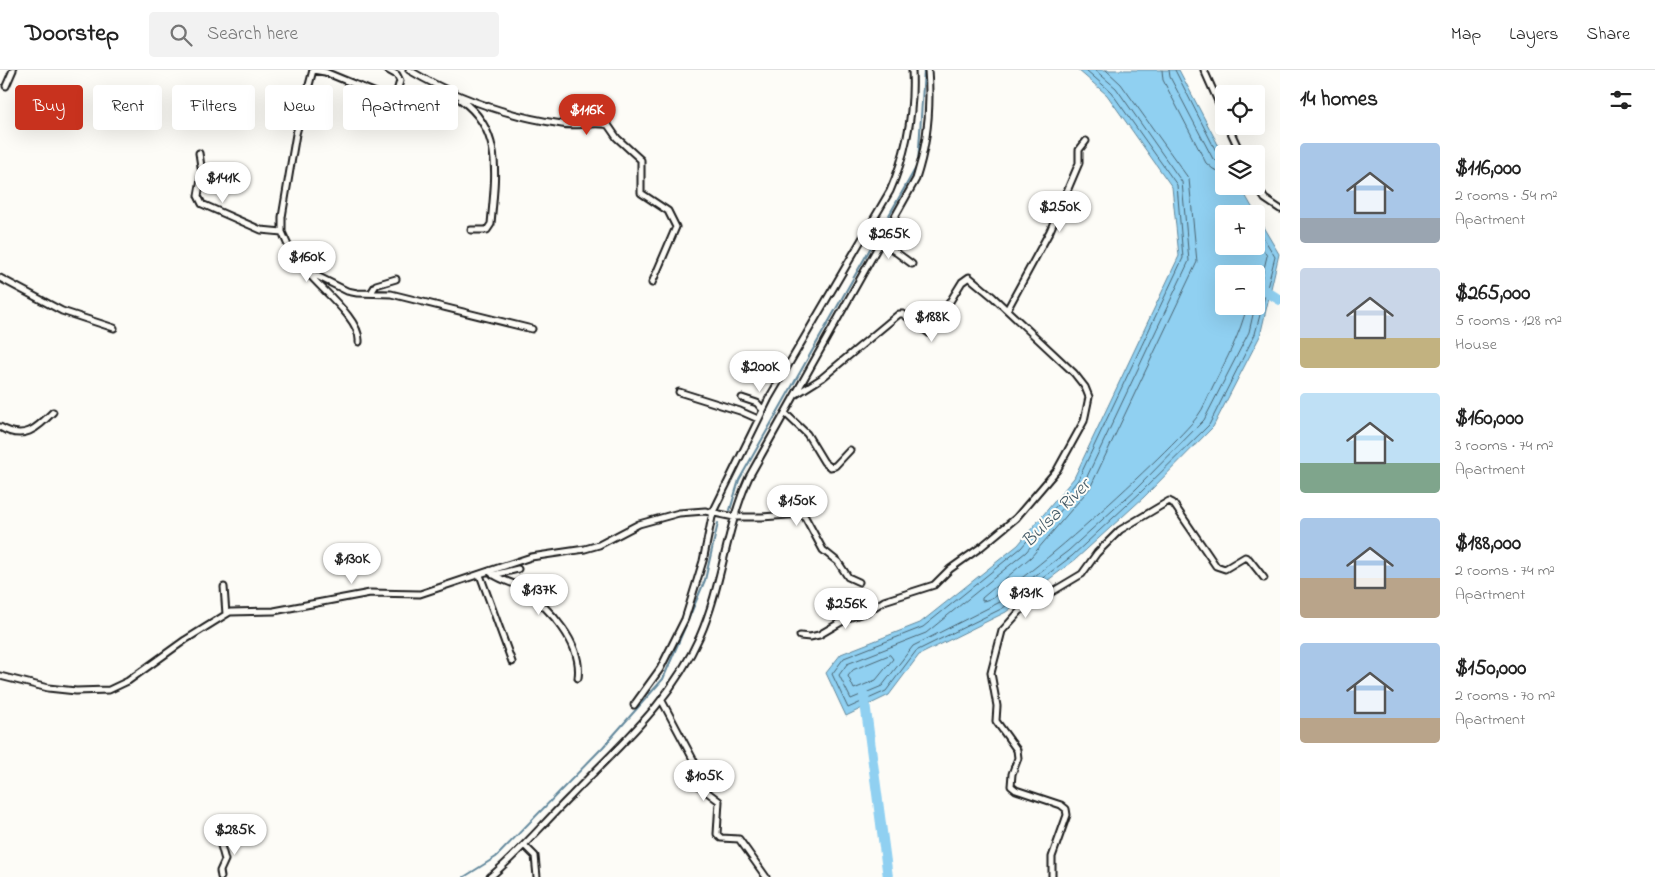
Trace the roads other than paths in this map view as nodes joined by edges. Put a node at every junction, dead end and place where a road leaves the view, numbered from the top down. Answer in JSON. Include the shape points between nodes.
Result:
{"nodes":[{"id":1,"x":13,"y":70,"type":"edge"},
{"id":2,"x":315,"y":70,"type":"edge"},
{"id":3,"x":330,"y":70,"type":"edge"},
{"id":4,"x":388,"y":70,"type":"edge"},
{"id":5,"x":409,"y":70,"type":"edge"},
{"id":6,"x":912,"y":70,"type":"edge"},
{"id":7,"x":928,"y":70,"type":"edge"},
{"id":8,"x":1204,"y":70,"type":"edge"},
{"id":9,"x":355,"y":85,"type":"edge"},
{"id":10,"x":399,"y":85,"type":"edge"},
{"id":11,"x":436,"y":85,"type":"edge"},
{"id":12,"x":6,"y":86,"type":"dead end"},
{"id":13,"x":1215,"y":95,"type":"edge"},
{"id":14,"x":458,"y":97,"type":"edge"},
{"id":15,"x":458,"y":98,"type":"edge"},
{"id":16,"x":1086,"y":141,"type":"dead end"},
{"id":17,"x":199,"y":153,"type":"dead end"},
{"id":18,"x":1262,"y":195,"type":"edge"},
{"id":19,"x":1280,"y":208,"type":"edge"},
{"id":20,"x":471,"y":230,"type":"dead end"},
{"id":21,"x":282,"y":232,"type":"junction"},
{"id":22,"x":884,"y":239,"type":"junction"},
{"id":23,"x":912,"y":264,"type":"dead end"},
{"id":24,"x":307,"y":271,"type":"junction"},
{"id":25,"x":0,"y":278,"type":"edge"},
{"id":26,"x":396,"y":279,"type":"dead end"},
{"id":27,"x":652,"y":283,"type":"dead end"},
{"id":28,"x":371,"y":293,"type":"junction"},
{"id":29,"x":1007,"y":310,"type":"junction"},
{"id":30,"x":114,"y":328,"type":"dead end"},
{"id":31,"x":532,"y":329,"type":"dead end"},
{"id":32,"x":359,"y":342,"type":"dead end"},
{"id":33,"x":679,"y":392,"type":"dead end"},
{"id":34,"x":795,"y":395,"type":"junction"},
{"id":35,"x":742,"y":398,"type":"dead end"},
{"id":36,"x":763,"y":410,"type":"junction"},
{"id":37,"x":53,"y":412,"type":"dead end"},
{"id":38,"x":785,"y":413,"type":"junction"},
{"id":39,"x":758,"y":419,"type":"junction"},
{"id":40,"x":0,"y":427,"type":"edge"},
{"id":41,"x":850,"y":450,"type":"dead end"},
{"id":42,"x":713,"y":512,"type":"junction"},
{"id":43,"x":734,"y":517,"type":"junction"},
{"id":44,"x":518,"y":569,"type":"dead end"},
{"id":45,"x":491,"y":573,"type":"junction"},
{"id":46,"x":480,"y":574,"type":"junction"},
{"id":47,"x":1264,"y":578,"type":"dead end"},
{"id":48,"x":858,"y":582,"type":"dead end"},
{"id":49,"x":224,"y":587,"type":"dead end"},
{"id":50,"x":226,"y":614,"type":"junction"},
{"id":51,"x":800,"y":636,"type":"dead end"},
{"id":52,"x":512,"y":662,"type":"dead end"},
{"id":53,"x":0,"y":676,"type":"edge"},
{"id":54,"x":578,"y":678,"type":"dead end"},
{"id":55,"x":662,"y":702,"type":"junction"},
{"id":56,"x":634,"y":705,"type":"dead end"},
{"id":57,"x":220,"y":842,"type":"dead end"},
{"id":58,"x":524,"y":845,"type":"junction"},
{"id":59,"x":221,"y":877,"type":"edge"},
{"id":60,"x":490,"y":877,"type":"edge"},
{"id":61,"x":537,"y":877,"type":"edge"},
{"id":62,"x":766,"y":877,"type":"edge"},
{"id":63,"x":1052,"y":877,"type":"edge"}],
"edges":[{"from":1,"to":12,"type":"street"},
{"from":2,"to":3,"type":"street"},
{"from":2,"to":9,"type":"street"},
{"from":2,"to":21,"type":"street","via":[[296,134]]},
{"from":4,"to":10,"type":"street","via":[[397,75]]},
{"from":5,"to":11,"type":"street"},
{"from":6,"to":36,"type":"street","via":[[912,117],[890,191]]},
{"from":7,"to":22,"type":"street","via":[[930,110],[921,163],[907,198]]},
{"from":8,"to":13,"type":"street"},
{"from":14,"to":27,"type":"street","via":[[555,123],[608,125],[640,160],[640,193],[668,211],[676,228]]},
{"from":15,"to":20,"type":"street","via":[[471,107],[487,128],[495,158],[491,224],[487,230]]},
{"from":16,"to":29,"type":"street","via":[[1079,150],[1079,163],[1050,231]]},
{"from":17,"to":21,"type":"street","via":[[202,173],[198,196],[202,204],[262,230]]},
{"from":18,"to":19,"type":"street"},
{"from":21,"to":24,"type":"street","via":[[291,252]]},
{"from":22,"to":23,"type":"street"},
{"from":22,"to":34,"type":"street"},
{"from":24,"to":28,"type":"street","via":[[347,291]]},
{"from":24,"to":32,"type":"street","via":[[358,330]]},
{"from":25,"to":30,"type":"street","via":[[62,311]]},
{"from":26,"to":28,"type":"street","via":[[376,285]]},
{"from":28,"to":31,"type":"street","via":[[396,295]]},
{"from":29,"to":34,"type":"street","via":[[972,278],[966,278],[930,334],[899,314],[822,378]]},
{"from":29,"to":51,"type":"street","via":[[1074,373],[1088,391],[1087,415],[1066,457],[1016,518],[950,569],[937,583],[884,601],[819,635]]},
{"from":33,"to":39,"type":"street"},
{"from":34,"to":38,"type":"street"},
{"from":35,"to":36,"type":"street","via":[[757,403]]},
{"from":36,"to":39,"type":"street"},
{"from":37,"to":40,"type":"street","via":[[34,430],[16,434]]},
{"from":38,"to":41,"type":"street","via":[[807,434],[830,467],[836,466]]},
{"from":38,"to":43,"type":"street","via":[[749,478]]},
{"from":39,"to":42,"type":"street"},
{"from":42,"to":43,"type":"street"},
{"from":42,"to":45,"type":"street","via":[[679,513],[653,519],[585,550],[531,557]]},
{"from":42,"to":56,"type":"street","via":[[688,613],[660,669]]},
{"from":43,"to":48,"type":"street","via":[[801,514],[823,550],[838,562],[848,577]]},
{"from":43,"to":55,"type":"street","via":[[704,624]]},
{"from":44,"to":45,"type":"street"},
{"from":45,"to":46,"type":"street"},
{"from":45,"to":54,"type":"street","via":[[522,588],[560,625],[577,660]]},
{"from":46,"to":50,"type":"street","via":[[420,594],[370,593],[288,609]]},
{"from":46,"to":52,"type":"street"},
{"from":47,"to":63,"type":"street","via":[[1245,557],[1225,569],[1216,566],[1173,502],[1169,501],[1120,530],[1082,574],[1025,608],[1006,624],[991,673],[997,706],[996,722],[1017,750],[1011,786],[1066,809],[1052,857]]},
{"from":49,"to":50,"type":"street"},
{"from":50,"to":53,"type":"street","via":[[128,681],[109,690],[48,688]]},
{"from":55,"to":58,"type":"street"},
{"from":55,"to":62,"type":"street","via":[[694,761],[699,786],[719,801],[717,834],[721,838],[739,838]]},
{"from":57,"to":59,"type":"street","via":[[226,860],[220,871]]},
{"from":58,"to":60,"type":"street"},
{"from":58,"to":61,"type":"street","via":[[535,856]]}]}
